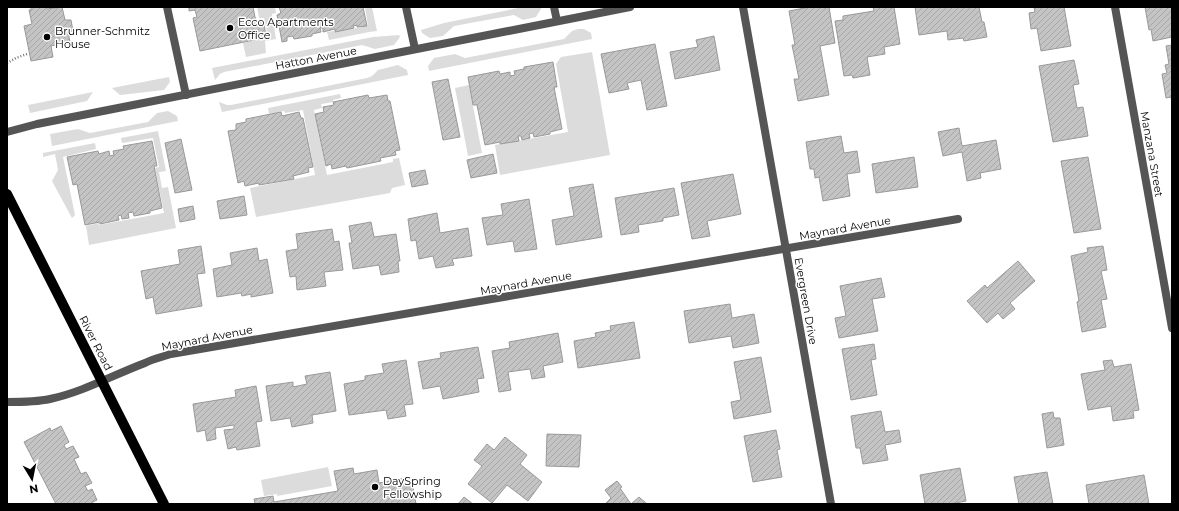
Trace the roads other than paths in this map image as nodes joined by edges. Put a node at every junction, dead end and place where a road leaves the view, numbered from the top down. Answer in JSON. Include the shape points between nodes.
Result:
{"nodes":[{"id":1,"x":167,"y":7,"type":"edge"},
{"id":2,"x":406,"y":7,"type":"edge"},
{"id":3,"x":554,"y":7,"type":"edge"},
{"id":4,"x":630,"y":7,"type":"edge"},
{"id":5,"x":743,"y":7,"type":"edge"},
{"id":6,"x":1115,"y":7,"type":"edge"},
{"id":7,"x":557,"y":21,"type":"junction"},
{"id":8,"x":415,"y":49,"type":"junction"},
{"id":9,"x":186,"y":94,"type":"junction"},
{"id":10,"x":7,"y":132,"type":"edge"},
{"id":11,"x":7,"y":194,"type":"edge"},
{"id":12,"x":958,"y":219,"type":"dead end"},
{"id":13,"x":786,"y":250,"type":"junction"},
{"id":14,"x":1172,"y":328,"type":"edge"},
{"id":15,"x":102,"y":382,"type":"junction"},
{"id":16,"x":7,"y":402,"type":"edge"},
{"id":17,"x":164,"y":504,"type":"edge"},
{"id":18,"x":831,"y":504,"type":"edge"}],
"edges":[{"from":1,"to":9,"type":"street"},
{"from":2,"to":8,"type":"street"},
{"from":3,"to":7,"type":"street"},
{"from":4,"to":7,"type":"street","name":"Hatton Avenue"},
{"from":5,"to":13,"type":"street","name":"Evergreen Drive"},
{"from":6,"to":14,"type":"street","name":"Manzana Street"},
{"from":7,"to":8,"type":"street","name":"Hatton Avenue"},
{"from":8,"to":9,"type":"street","name":"Hatton Avenue"},
{"from":9,"to":10,"type":"street","name":"Hatton Avenue"},
{"from":11,"to":15,"type":"main road","name":"River Road"},
{"from":12,"to":13,"type":"street","name":"Maynard Avenue"},
{"from":13,"to":15,"type":"street","name":"Maynard Avenue","via":[[171,354]]},
{"from":13,"to":18,"type":"street","name":"Evergreen Drive"},
{"from":15,"to":16,"type":"street","name":"Maynard Avenue","via":[[49,399]]},
{"from":15,"to":17,"type":"main road","name":"River Road"}]}
